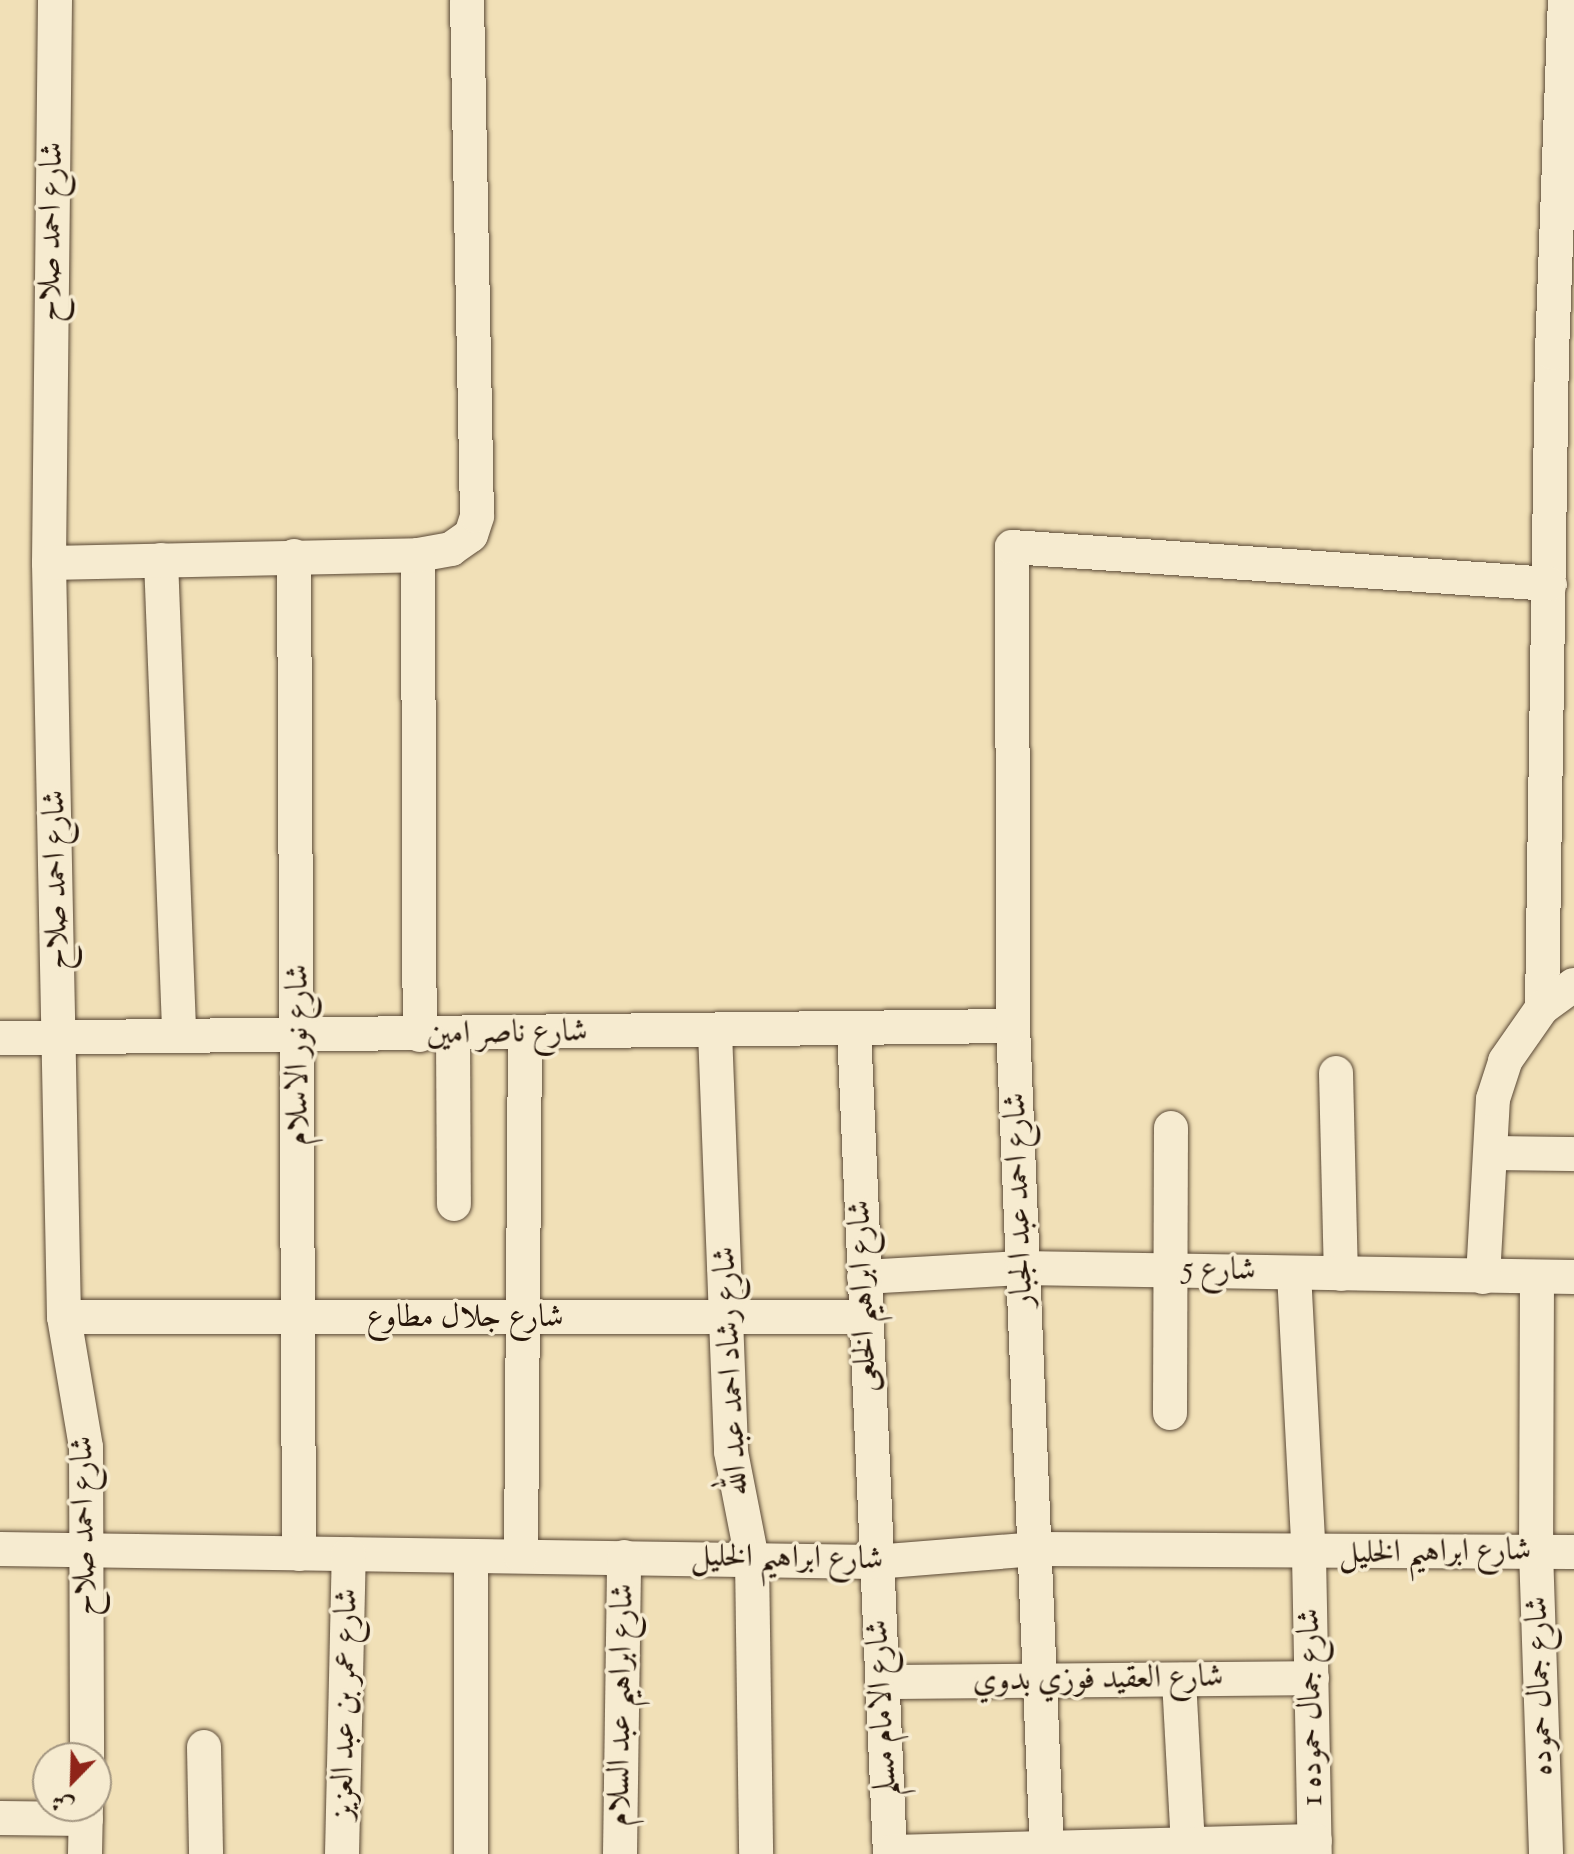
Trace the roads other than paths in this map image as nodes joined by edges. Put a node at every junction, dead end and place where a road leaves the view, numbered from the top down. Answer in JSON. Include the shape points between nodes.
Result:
{"nodes":[{"id":1,"x":55,"y":0,"type":"edge"},
{"id":2,"x":467,"y":0,"type":"edge"},
{"id":3,"x":1565,"y":0,"type":"edge"},
{"id":4,"x":1563,"y":353,"type":"edge"},
{"id":5,"x":1563,"y":533,"type":"edge"},
{"id":6,"x":418,"y":555,"type":"junction"},
{"id":7,"x":294,"y":556,"type":"junction"},
{"id":8,"x":161,"y":560,"type":"junction"},
{"id":9,"x":49,"y":563,"type":"junction"},
{"id":10,"x":1550,"y":584,"type":"junction"},
{"id":11,"x":1561,"y":688,"type":"edge"},
{"id":12,"x":1574,"y":985,"type":"edge"},
{"id":13,"x":1542,"y":1008,"type":"junction"},
{"id":14,"x":1013,"y":1026,"type":"junction"},
{"id":15,"x":854,"y":1030,"type":"junction"},
{"id":16,"x":715,"y":1032,"type":"junction"},
{"id":17,"x":525,"y":1033,"type":"junction"},
{"id":18,"x":436,"y":1034,"type":"junction"},
{"id":19,"x":179,"y":1036,"type":"junction"},
{"id":20,"x":299,"y":1036,"type":"junction"},
{"id":21,"x":61,"y":1037,"type":"junction"},
{"id":22,"x":0,"y":1038,"type":"edge"},
{"id":23,"x":1336,"y":1073,"type":"dead end"},
{"id":24,"x":1171,"y":1128,"type":"dead end"},
{"id":25,"x":1492,"y":1153,"type":"junction"},
{"id":26,"x":1574,"y":1154,"type":"edge"},
{"id":27,"x":454,"y":1204,"type":"dead end"},
{"id":28,"x":1021,"y":1268,"type":"junction"},
{"id":29,"x":1171,"y":1271,"type":"junction"},
{"id":30,"x":1294,"y":1273,"type":"junction"},
{"id":31,"x":1341,"y":1274,"type":"junction"},
{"id":32,"x":864,"y":1277,"type":"junction"},
{"id":33,"x":1483,"y":1277,"type":"junction"},
{"id":34,"x":1537,"y":1277,"type":"junction"},
{"id":35,"x":1574,"y":1277,"type":"edge"},
{"id":36,"x":64,"y":1317,"type":"junction"},
{"id":37,"x":865,"y":1317,"type":"junction"},
{"id":38,"x":299,"y":1318,"type":"junction"},
{"id":39,"x":524,"y":1318,"type":"junction"},
{"id":40,"x":728,"y":1320,"type":"junction"},
{"id":41,"x":1170,"y":1413,"type":"dead end"},
{"id":42,"x":0,"y":1549,"type":"edge"},
{"id":43,"x":1038,"y":1549,"type":"junction"},
{"id":44,"x":88,"y":1551,"type":"junction"},
{"id":45,"x":1536,"y":1551,"type":"junction"},
{"id":46,"x":1574,"y":1552,"type":"edge"},
{"id":47,"x":299,"y":1554,"type":"junction"},
{"id":48,"x":349,"y":1554,"type":"junction"},
{"id":49,"x":1309,"y":1555,"type":"junction"},
{"id":50,"x":471,"y":1556,"type":"junction"},
{"id":51,"x":521,"y":1556,"type":"junction"},
{"id":52,"x":624,"y":1557,"type":"junction"},
{"id":53,"x":752,"y":1559,"type":"junction"},
{"id":54,"x":875,"y":1562,"type":"junction"},
{"id":55,"x":1312,"y":1678,"type":"junction"},
{"id":56,"x":1179,"y":1680,"type":"junction"},
{"id":57,"x":1043,"y":1681,"type":"junction"},
{"id":58,"x":884,"y":1682,"type":"junction"},
{"id":59,"x":87,"y":1742,"type":"edge"},
{"id":60,"x":204,"y":1747,"type":"dead end"},
{"id":61,"x":32,"y":1816,"type":"edge"},
{"id":62,"x":0,"y":1818,"type":"edge"},
{"id":63,"x":86,"y":1822,"type":"edge"},
{"id":64,"x":1188,"y":1846,"type":"junction"},
{"id":65,"x":1315,"y":1848,"type":"edge"},
{"id":66,"x":1046,"y":1852,"type":"edge"},
{"id":67,"x":890,"y":1853,"type":"edge"},
{"id":68,"x":85,"y":1854,"type":"edge"},
{"id":69,"x":206,"y":1854,"type":"edge"},
{"id":70,"x":342,"y":1854,"type":"edge"},
{"id":71,"x":471,"y":1854,"type":"edge"},
{"id":72,"x":620,"y":1854,"type":"edge"},
{"id":73,"x":756,"y":1854,"type":"edge"},
{"id":74,"x":1546,"y":1854,"type":"edge"}],
"edges":[{"from":1,"to":9,"type":"street","name":"شارع احمد صلاح"},
{"from":2,"to":6,"type":"street","via":[[477,516],[463,544]]},
{"from":3,"to":4,"type":"street"},
{"from":4,"to":5,"type":"street"},
{"from":5,"to":10,"type":"street"},
{"from":6,"to":7,"type":"street"},
{"from":6,"to":18,"type":"street"},
{"from":7,"to":8,"type":"street"},
{"from":7,"to":20,"type":"street","name":"شارع نور الاسلام"},
{"from":8,"to":9,"type":"street"},
{"from":8,"to":19,"type":"street"},
{"from":9,"to":21,"type":"street","name":"شارع احمد صلاح"},
{"from":10,"to":11,"type":"street"},
{"from":10,"to":14,"type":"street","name":"شارع احمد عبد الجبار","via":[[1012,547]]},
{"from":11,"to":13,"type":"street"},
{"from":12,"to":13,"type":"street"},
{"from":13,"to":25,"type":"street","via":[[1505,1061],[1493,1099]]},
{"from":14,"to":15,"type":"street","name":"شارع ناصر امين"},
{"from":14,"to":28,"type":"street","name":"شارع احمد عبد الجبار"},
{"from":15,"to":16,"type":"street","name":"شارع ناصر امين"},
{"from":15,"to":32,"type":"street","name":"شارع ابراهيم الخلعى"},
{"from":16,"to":17,"type":"street","name":"شارع ناصر امين"},
{"from":16,"to":40,"type":"street","name":"شارع رشاد احمد عبد الله"},
{"from":17,"to":18,"type":"street","name":"شارع ناصر امين"},
{"from":17,"to":39,"type":"street"},
{"from":18,"to":20,"type":"street","name":"شارع ناصر امين"},
{"from":18,"to":27,"type":"street"},
{"from":19,"to":20,"type":"street","name":"شارع ناصر امين"},
{"from":19,"to":21,"type":"street","name":"شارع ناصر امين"},
{"from":20,"to":38,"type":"street","name":"شارع نور الاسلام"},
{"from":21,"to":22,"type":"street","name":"شارع ناصر امين"},
{"from":21,"to":36,"type":"street","name":"شارع احمد صلاح"},
{"from":23,"to":31,"type":"street"},
{"from":24,"to":29,"type":"street"},
{"from":25,"to":26,"type":"street"},
{"from":25,"to":33,"type":"street"},
{"from":28,"to":29,"type":"street","name":"شارع 5"},
{"from":28,"to":32,"type":"street","name":"شارع 5"},
{"from":28,"to":43,"type":"street","name":"شارع احمد عبد الجبار"},
{"from":29,"to":30,"type":"street","name":"شارع 5"},
{"from":29,"to":41,"type":"street"},
{"from":30,"to":31,"type":"street","name":"شارع 5"},
{"from":30,"to":49,"type":"street","name":"شارع جمال حموده 1"},
{"from":31,"to":33,"type":"street","name":"شارع 5"},
{"from":32,"to":37,"type":"street","name":"شارع ابراهيم الخلعى"},
{"from":33,"to":34,"type":"street","name":"شارع 5"},
{"from":34,"to":35,"type":"street","name":"شارع 5"},
{"from":34,"to":45,"type":"street","name":"شارع جمال حموده"},
{"from":36,"to":38,"type":"street","name":"شارع جلال مطاوع"},
{"from":36,"to":44,"type":"street","name":"شارع احمد صلاح","via":[[86,1447]]},
{"from":37,"to":40,"type":"street","name":"شارع جلال مطاوع"},
{"from":37,"to":54,"type":"street","name":"شارع ابراهيم الخلعى"},
{"from":38,"to":39,"type":"street","name":"شارع جلال مطاوع"},
{"from":38,"to":47,"type":"street","name":"شارع نور الاسلام"},
{"from":39,"to":40,"type":"street","name":"شارع جلال مطاوع"},
{"from":39,"to":51,"type":"street"},
{"from":40,"to":53,"type":"street","name":"شارع رشاد احمد عبد الله","via":[[734,1482]]},
{"from":42,"to":44,"type":"street","name":"شارع ابراهيم الخليل"},
{"from":43,"to":49,"type":"street","name":"شارع ابراهيم الخليل"},
{"from":43,"to":54,"type":"street","name":"شارع ابراهيم الخليل"},
{"from":43,"to":57,"type":"street","name":"شارع احمد عبد الجبار"},
{"from":44,"to":47,"type":"street","name":"شارع ابراهيم الخليل"},
{"from":44,"to":59,"type":"street","name":"شارع احمد صلاح"},
{"from":45,"to":46,"type":"street","name":"شارع ابراهيم الخليل"},
{"from":45,"to":49,"type":"street","name":"شارع ابراهيم الخليل"},
{"from":45,"to":74,"type":"street","name":"شارع جمال حموده"},
{"from":47,"to":48,"type":"street","name":"شارع ابراهيم الخليل"},
{"from":48,"to":50,"type":"street","name":"شارع ابراهيم الخليل"},
{"from":48,"to":70,"type":"street","name":"شارع عمر بن عبد العزيز"},
{"from":49,"to":55,"type":"street","name":"شارع جمال حموده 1"},
{"from":50,"to":51,"type":"street","name":"شارع ابراهيم الخليل"},
{"from":50,"to":71,"type":"street"},
{"from":51,"to":52,"type":"street","name":"شارع ابراهيم الخليل"},
{"from":52,"to":53,"type":"street","name":"شارع ابراهيم الخليل"},
{"from":52,"to":72,"type":"street","name":"شارع ابراهيم عبد السلام"},
{"from":53,"to":54,"type":"street","name":"شارع ابراهيم الخليل"},
{"from":53,"to":73,"type":"street","name":"شارع رشاد احمد عبد الله"},
{"from":54,"to":58,"type":"street","name":"شارع الامام مسلم"},
{"from":55,"to":56,"type":"street","name":"شارع العقيد فوزي بدوي"},
{"from":55,"to":65,"type":"street","name":"شارع جمال حموده 1"},
{"from":56,"to":57,"type":"street","name":"شارع العقيد فوزي بدوي"},
{"from":56,"to":64,"type":"street"},
{"from":57,"to":58,"type":"street","name":"شارع العقيد فوزي بدوي"},
{"from":57,"to":66,"type":"street","name":"شارع احمد عبد الجبار"},
{"from":58,"to":67,"type":"street","name":"شارع الامام مسلم"},
{"from":60,"to":69,"type":"street"},
{"from":61,"to":62,"type":"street"},
{"from":63,"to":68,"type":"street"},
{"from":64,"to":65,"type":"street"},
{"from":64,"to":66,"type":"street"},
{"from":66,"to":67,"type":"street"}]}
